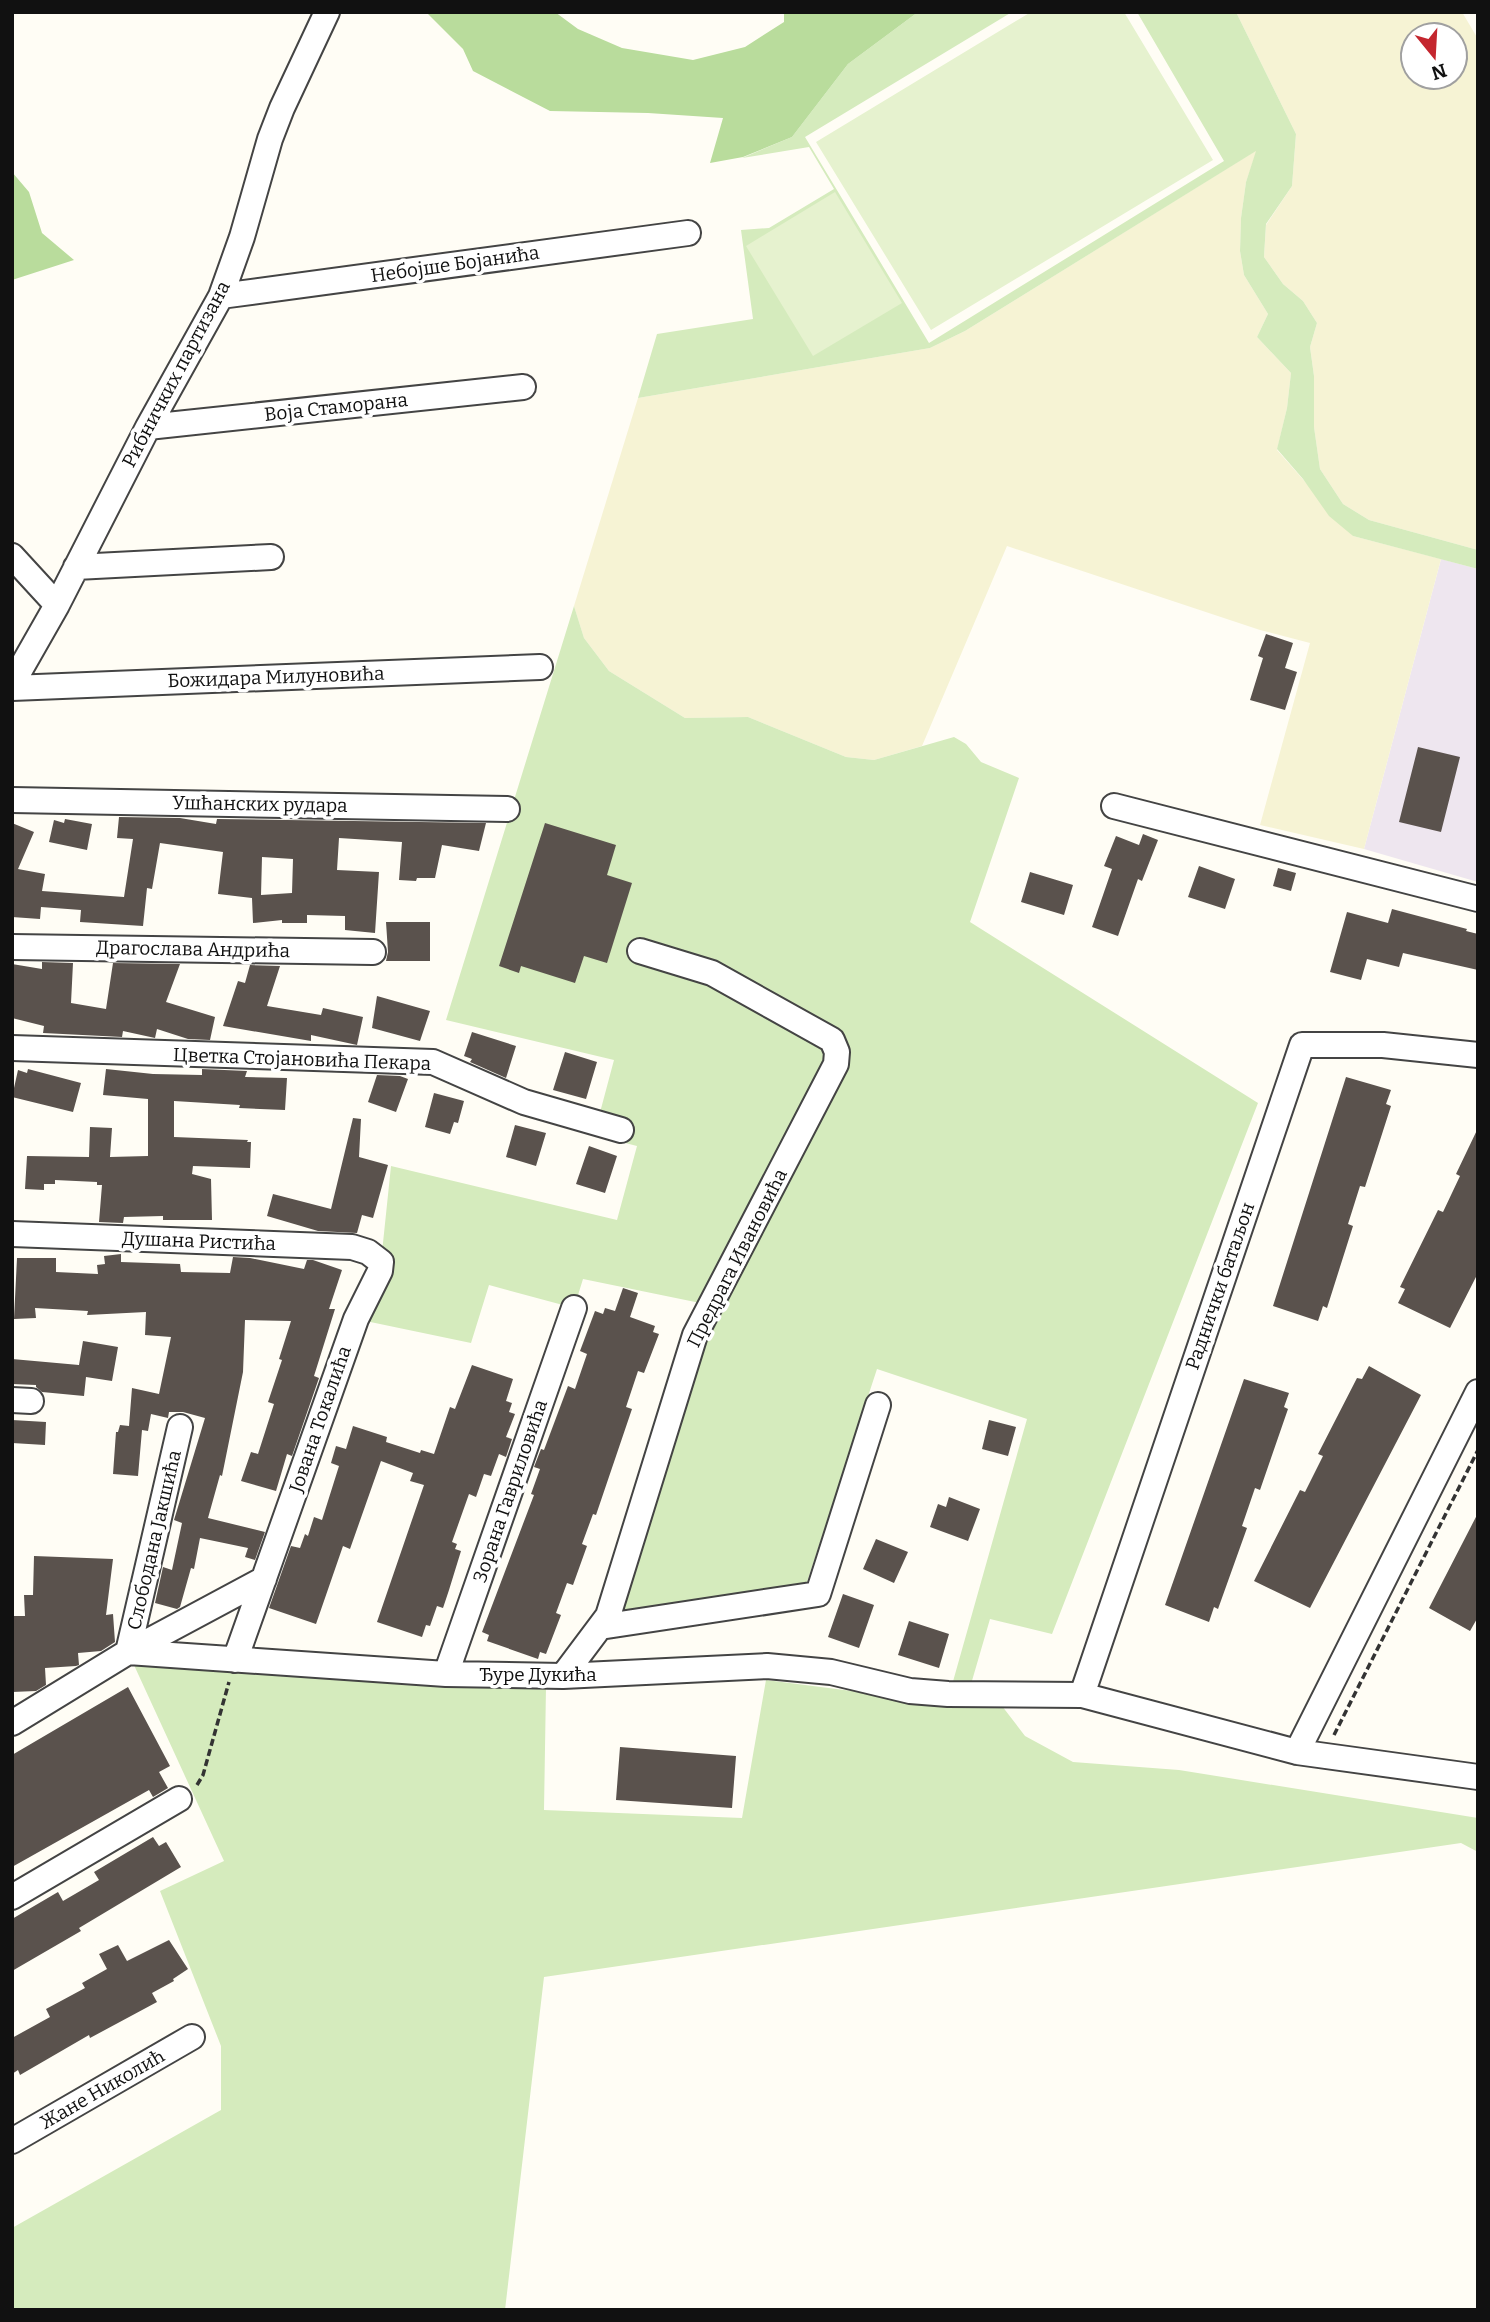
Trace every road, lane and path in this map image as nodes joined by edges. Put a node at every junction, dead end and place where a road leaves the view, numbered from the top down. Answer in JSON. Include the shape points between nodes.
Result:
{"nodes":[{"id":1,"x":327,"y":12,"type":"edge"},
{"id":2,"x":688,"y":233,"type":"dead end"},
{"id":3,"x":221,"y":296,"type":"junction"},
{"id":4,"x":523,"y":387,"type":"dead end"},
{"id":5,"x":148,"y":427,"type":"junction"},
{"id":6,"x":12,"y":556,"type":"edge"},
{"id":7,"x":271,"y":557,"type":"dead end"},
{"id":8,"x":76,"y":568,"type":"junction"},
{"id":9,"x":57,"y":605,"type":"junction"},
{"id":10,"x":540,"y":667,"type":"dead end"},
{"id":11,"x":12,"y":686,"type":"edge"},
{"id":12,"x":12,"y":800,"type":"edge"},
{"id":13,"x":1114,"y":806,"type":"dead end"},
{"id":14,"x":507,"y":809,"type":"dead end"},
{"id":15,"x":1478,"y":899,"type":"edge"},
{"id":16,"x":12,"y":947,"type":"edge"},
{"id":17,"x":640,"y":951,"type":"dead end"},
{"id":18,"x":373,"y":952,"type":"dead end"},
{"id":19,"x":12,"y":1048,"type":"edge"},
{"id":20,"x":1478,"y":1055,"type":"edge"},
{"id":21,"x":621,"y":1130,"type":"dead end"},
{"id":22,"x":12,"y":1234,"type":"edge"},
{"id":23,"x":381,"y":1262,"type":"joint"},
{"id":24,"x":574,"y":1308,"type":"dead end"},
{"id":25,"x":1478,"y":1392,"type":"edge"},
{"id":26,"x":878,"y":1405,"type":"dead end"},
{"id":27,"x":180,"y":1427,"type":"dead end"},
{"id":28,"x":1478,"y":1450,"type":"edge"},
{"id":29,"x":264,"y":1579,"type":"junction"},
{"id":30,"x":600,"y":1627,"type":"junction"},
{"id":31,"x":128,"y":1652,"type":"junction"},
{"id":32,"x":235,"y":1660,"type":"junction"},
{"id":33,"x":446,"y":1674,"type":"junction"},
{"id":34,"x":563,"y":1676,"type":"junction"},
{"id":35,"x":1082,"y":1695,"type":"junction"},
{"id":36,"x":12,"y":1723,"type":"edge"},
{"id":37,"x":1331,"y":1742,"type":"dead end"},
{"id":38,"x":1297,"y":1752,"type":"junction"},
{"id":39,"x":1478,"y":1777,"type":"edge"},
{"id":40,"x":179,"y":1799,"type":"joint"},
{"id":41,"x":12,"y":1897,"type":"edge"},
{"id":42,"x":192,"y":2036,"type":"dead end"},
{"id":43,"x":12,"y":2141,"type":"edge"}],
"edges":[{"from":1,"to":3,"type":"street","name":"Рибничких партизана","via":[[270,139]]},
{"from":2,"to":3,"type":"street","name":"Небојше Бојанића"},
{"from":3,"to":5,"type":"street","name":"Рибничких партизана"},
{"from":4,"to":5,"type":"street","name":"Воја Стаморана"},
{"from":5,"to":8,"type":"street","name":"Рибничких партизана"},
{"from":6,"to":9,"type":"street"},
{"from":7,"to":8,"type":"street"},
{"from":8,"to":9,"type":"street","name":"Рибничких партизана"},
{"from":9,"to":11,"type":"street","name":"Рибничких партизана"},
{"from":10,"to":11,"type":"street","name":"Божидара Милуновића"},
{"from":12,"to":14,"type":"street","name":"Ушћанских рудара"},
{"from":13,"to":15,"type":"street"},
{"from":16,"to":18,"type":"street","name":"Драгослава Андрића"},
{"from":17,"to":30,"type":"street","name":"Предрага Ивановића","via":[[712,973],[832,1040],[837,1052],[836,1064],[695,1335],[608,1616]]},
{"from":19,"to":21,"type":"street","name":"Цветка Стојановића Пекара","via":[[433,1062],[524,1102]]},
{"from":20,"to":35,"type":"street","name":"Раднички батаљон","via":[[1383,1045],[1302,1045]]},
{"from":22,"to":23,"type":"street","name":"Душана Ристића","via":[[352,1247]]},
{"from":23,"to":29,"type":"street","name":"Јована Токалића","via":[[356,1319]]},
{"from":24,"to":33,"type":"street","name":"Зорана Гавриловића"},
{"from":25,"to":38,"type":"street"},
{"from":26,"to":30,"type":"street","via":[[818,1594]]},
{"from":27,"to":31,"type":"street","name":"Слободана Јакшића"},
{"from":28,"to":37,"type":"path"},
{"from":29,"to":31,"type":"street"},
{"from":29,"to":32,"type":"street","name":"Јована Токалића"},
{"from":30,"to":34,"type":"street","name":"Предрага Ивановића"},
{"from":31,"to":32,"type":"street","name":"Ђуре Дукића"},
{"from":31,"to":36,"type":"street"},
{"from":32,"to":33,"type":"street","name":"Ђуре Дукића"},
{"from":32,"to":40,"type":"path","via":[[203,1774]]},
{"from":33,"to":34,"type":"street","name":"Ђуре Дукића"},
{"from":34,"to":35,"type":"street","name":"Ђуре Дукића","via":[[767,1666],[831,1672],[910,1691]]},
{"from":35,"to":38,"type":"street","name":"Ђуре Дукића"},
{"from":38,"to":39,"type":"street","name":"Ђуре Дукића"},
{"from":40,"to":41,"type":"street"},
{"from":42,"to":43,"type":"street","name":"Жане Николић"}]}
